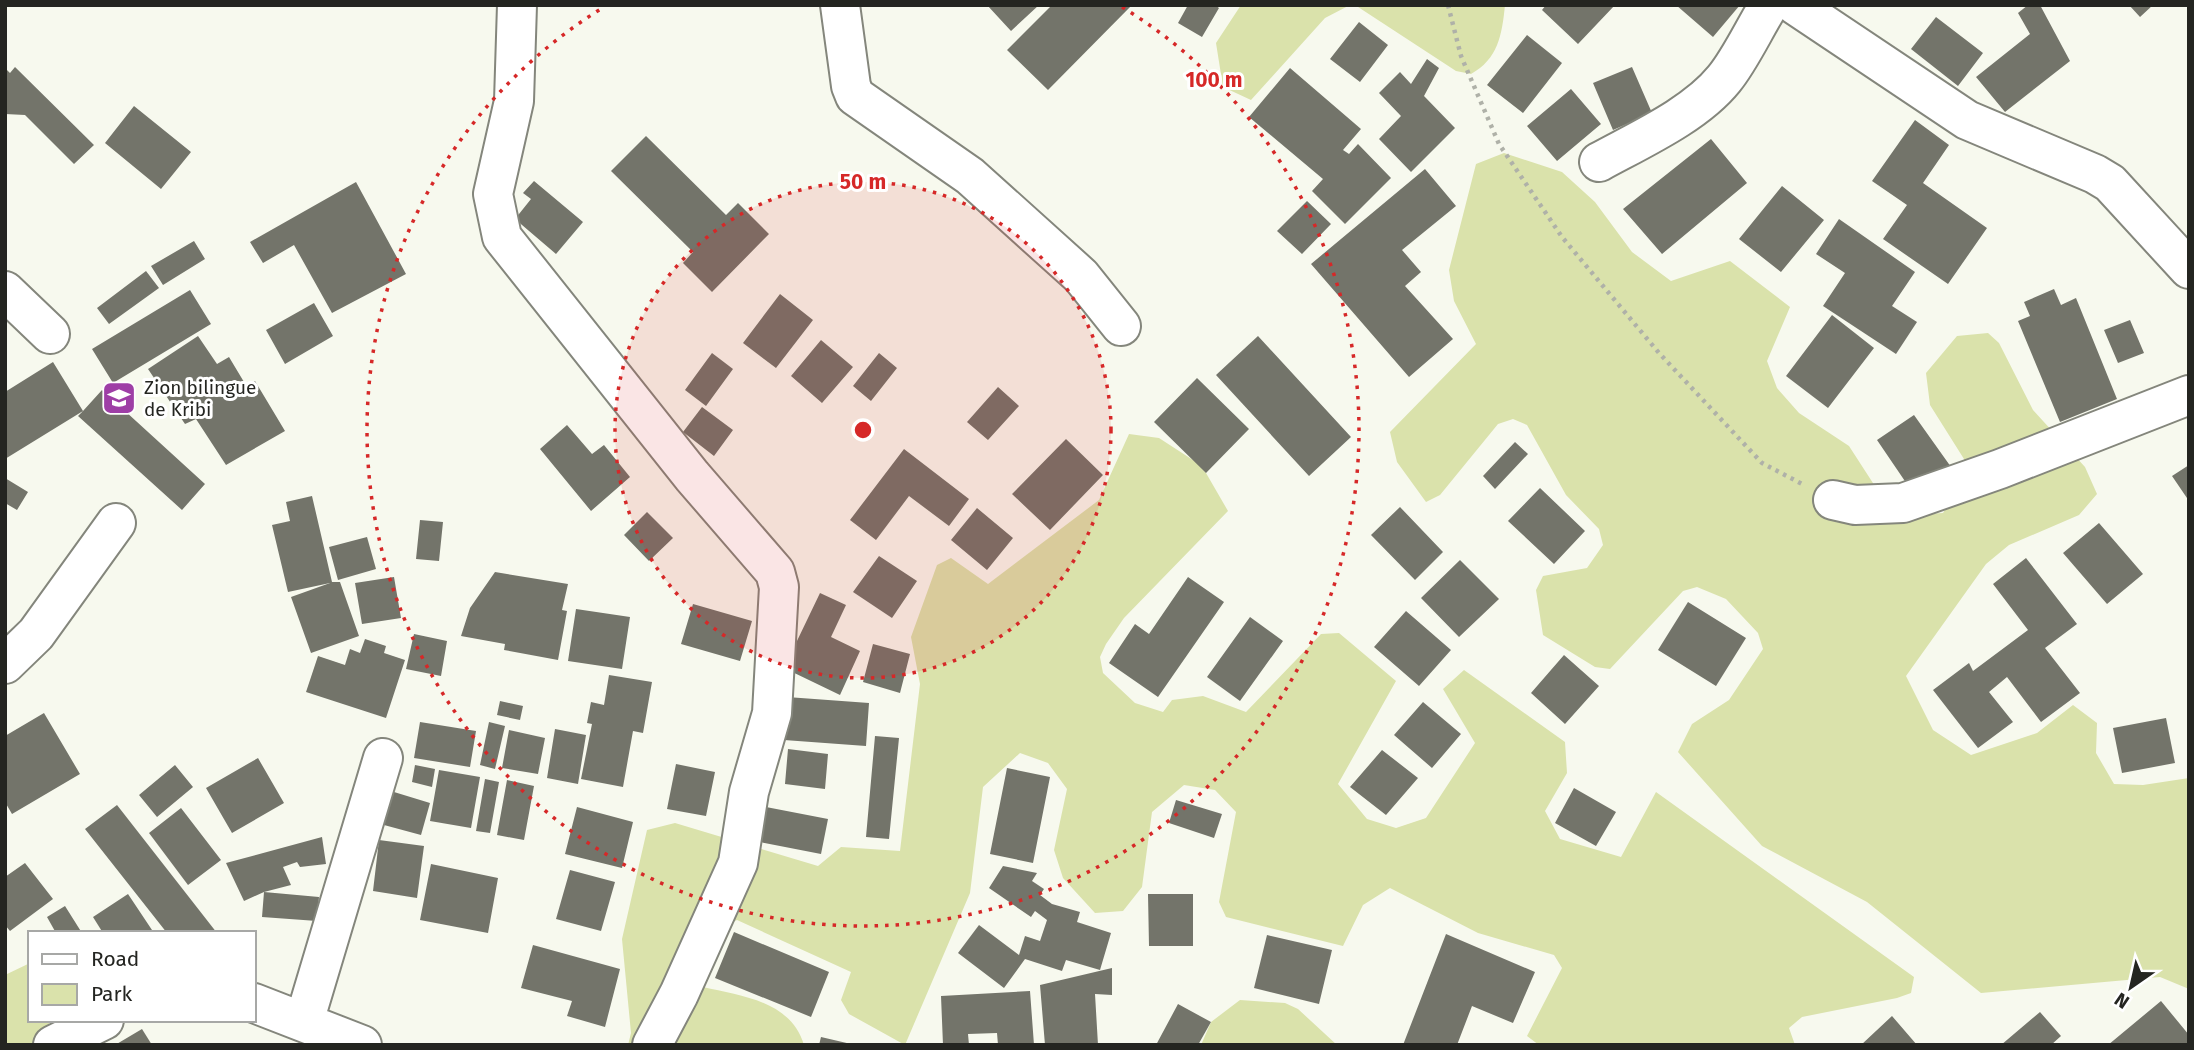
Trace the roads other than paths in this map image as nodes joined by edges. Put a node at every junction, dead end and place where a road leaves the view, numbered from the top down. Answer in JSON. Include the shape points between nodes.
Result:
{"nodes":[{"id":1,"x":517,"y":5,"type":"edge"},
{"id":2,"x":840,"y":5,"type":"edge"},
{"id":3,"x":1769,"y":5,"type":"edge"},
{"id":4,"x":1795,"y":5,"type":"edge"},
{"id":5,"x":1599,"y":162,"type":"dead end"},
{"id":6,"x":2189,"y":269,"type":"edge"},
{"id":7,"x":5,"y":291,"type":"edge"},
{"id":8,"x":1121,"y":326,"type":"dead end"},
{"id":9,"x":50,"y":334,"type":"dead end"},
{"id":10,"x":2189,"y":395,"type":"edge"},
{"id":11,"x":1833,"y":500,"type":"road end"},
{"id":12,"x":116,"y":523,"type":"dead end"},
{"id":13,"x":5,"y":664,"type":"edge"},
{"id":14,"x":383,"y":758,"type":"dead end"},
{"id":15,"x":261,"y":1005,"type":"edge"},
{"id":16,"x":100,"y":1022,"type":"edge"},
{"id":17,"x":293,"y":1034,"type":"edge"},
{"id":18,"x":52,"y":1045,"type":"edge"},
{"id":19,"x":362,"y":1045,"type":"edge"},
{"id":20,"x":652,"y":1045,"type":"edge"}],
"edges":[{"from":1,"to":20,"type":"street","via":[[514,101],[494,194],[502,237],[692,476],[770,565],[779,586],[772,713],[749,792],[738,863]]},
{"from":2,"to":8,"type":"street","via":[[855,96],[970,176],[1081,275]]},
{"from":3,"to":5,"type":"street","via":[[1724,79],[1671,123]]},
{"from":4,"to":6,"type":"street","via":[[1967,120],[2110,183]]},
{"from":7,"to":9,"type":"street"},
{"from":10,"to":11,"type":"street","via":[[1903,503],[1855,505]]},
{"from":12,"to":13,"type":"street","via":[[36,634]]},
{"from":14,"to":17,"type":"street"},
{"from":15,"to":17,"type":"street"},
{"from":16,"to":18,"type":"street"},
{"from":17,"to":19,"type":"street"}]}
